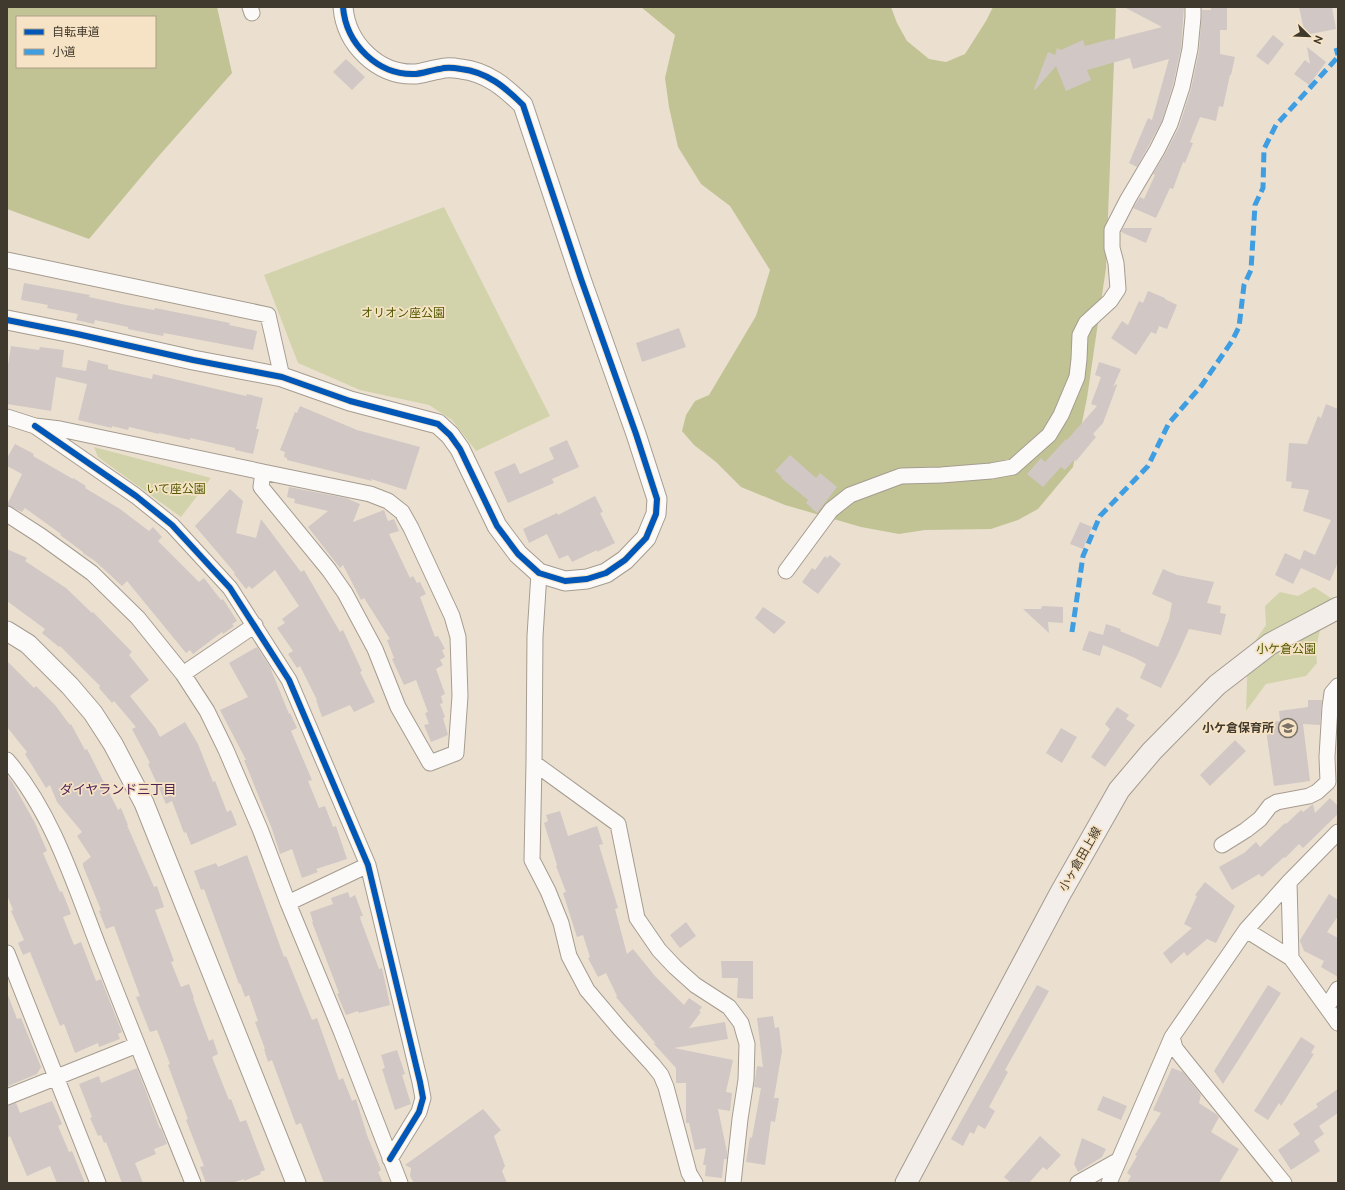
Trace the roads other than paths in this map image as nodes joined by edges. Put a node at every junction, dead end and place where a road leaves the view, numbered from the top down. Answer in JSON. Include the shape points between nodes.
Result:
{"nodes":[{"id":1,"x":343,"y":7,"type":"edge"},
{"id":2,"x":1193,"y":7,"type":"edge"},
{"id":3,"x":7,"y":260,"type":"edge"},
{"id":4,"x":7,"y":320,"type":"edge"},
{"id":5,"x":282,"y":377,"type":"junction"},
{"id":6,"x":7,"y":417,"type":"edge"},
{"id":7,"x":35,"y":426,"type":"junction"},
{"id":8,"x":264,"y":472,"type":"junction"},
{"id":9,"x":7,"y":514,"type":"edge"},
{"id":10,"x":786,"y":571,"type":"dead end"},
{"id":11,"x":539,"y":572,"type":"junction"},
{"id":12,"x":1338,"y":608,"type":"edge"},
{"id":13,"x":255,"y":625,"type":"junction"},
{"id":14,"x":7,"y":631,"type":"edge"},
{"id":15,"x":183,"y":674,"type":"junction"},
{"id":16,"x":1338,"y":686,"type":"edge"},
{"id":17,"x":7,"y":760,"type":"edge"},
{"id":18,"x":534,"y":763,"type":"junction"},
{"id":19,"x":1338,"y":832,"type":"edge"},
{"id":20,"x":1222,"y":845,"type":"dead end"},
{"id":21,"x":368,"y":865,"type":"junction"},
{"id":22,"x":1289,"y":882,"type":"junction"},
{"id":23,"x":288,"y":903,"type":"junction"},
{"id":24,"x":1246,"y":930,"type":"junction"},
{"id":25,"x":7,"y":953,"type":"edge"},
{"id":26,"x":1291,"y":958,"type":"junction"},
{"id":27,"x":1338,"y":989,"type":"edge"},
{"id":28,"x":1327,"y":1007,"type":"junction"},
{"id":29,"x":1338,"y":1023,"type":"edge"},
{"id":30,"x":1172,"y":1037,"type":"junction"},
{"id":31,"x":137,"y":1045,"type":"junction"},
{"id":32,"x":56,"y":1077,"type":"junction"},
{"id":33,"x":7,"y":1097,"type":"edge"},
{"id":34,"x":390,"y":1159,"type":"junction"},
{"id":35,"x":1119,"y":1160,"type":"junction"},
{"id":36,"x":98,"y":1183,"type":"edge"},
{"id":37,"x":193,"y":1183,"type":"edge"},
{"id":38,"x":296,"y":1183,"type":"edge"},
{"id":39,"x":400,"y":1183,"type":"edge"},
{"id":40,"x":695,"y":1183,"type":"edge"},
{"id":41,"x":733,"y":1183,"type":"edge"},
{"id":42,"x":906,"y":1183,"type":"edge"},
{"id":43,"x":1078,"y":1183,"type":"edge"},
{"id":44,"x":1109,"y":1183,"type":"edge"},
{"id":45,"x":1284,"y":1183,"type":"edge"}],
"edges":[{"from":1,"to":11,"type":"street","via":[[350,34],[376,64],[398,73],[417,74],[442,68],[462,69],[483,75],[504,87],[523,105],[530,123],[658,499],[656,514],[646,538],[626,560],[606,573],[587,579],[565,581]]},
{"from":2,"to":10,"type":"street","via":[[1190,49],[1182,87],[1170,124],[1112,230],[1118,288],[1110,300],[1086,323],[1080,335],[1077,377],[1049,436],[1013,466],[941,476],[901,476],[850,495],[831,510]]},
{"from":3,"to":5,"type":"street","via":[[268,315]]},
{"from":4,"to":5,"type":"street"},
{"from":5,"to":11,"type":"street","via":[[350,401],[438,424],[460,449],[497,526],[518,554]]},
{"from":6,"to":7,"type":"street"},
{"from":7,"to":8,"type":"street"},
{"from":7,"to":13,"type":"street","via":[[136,496],[172,525],[230,588]]},
{"from":8,"to":8,"type":"street","via":[[261,487],[345,593],[375,649],[398,707],[430,764],[456,754],[460,696],[458,637],[452,616],[402,512],[388,501],[370,494]]},
{"from":9,"to":15,"type":"street","via":[[92,573],[138,618]]},
{"from":11,"to":18,"type":"street"},
{"from":12,"to":42,"type":"main road","name":"小ヶ倉田上線","via":[[1270,644],[1217,685],[1152,751],[1119,790],[1060,894]]},
{"from":13,"to":15,"type":"street"},
{"from":13,"to":21,"type":"street","via":[[289,680]]},
{"from":14,"to":38,"type":"street","via":[[28,644],[93,713],[141,796]]},
{"from":15,"to":23,"type":"street","via":[[207,711],[226,750]]},
{"from":16,"to":20,"type":"street","via":[[1332,693],[1327,757],[1328,782],[1309,796],[1277,802],[1270,806],[1260,819]]},
{"from":17,"to":31,"type":"street","via":[[34,797],[58,843]]},
{"from":18,"to":40,"type":"street","via":[[532,860],[548,891],[561,923],[569,956],[586,990],[661,1075],[689,1173]]},
{"from":18,"to":41,"type":"street","via":[[618,824],[637,918],[675,968],[695,985],[729,1007],[742,1023],[747,1044],[746,1080]]},
{"from":19,"to":22,"type":"street"},
{"from":21,"to":23,"type":"street"},
{"from":21,"to":34,"type":"street","via":[[423,1098],[419,1112]]},
{"from":22,"to":24,"type":"street"},
{"from":22,"to":26,"type":"street"},
{"from":23,"to":34,"type":"street"},
{"from":24,"to":26,"type":"street"},
{"from":24,"to":30,"type":"street"},
{"from":25,"to":32,"type":"street"},
{"from":26,"to":28,"type":"street"},
{"from":27,"to":28,"type":"street"},
{"from":28,"to":29,"type":"street"},
{"from":30,"to":35,"type":"street"},
{"from":30,"to":45,"type":"street","via":[[1175,1048]]},
{"from":31,"to":32,"type":"street"},
{"from":31,"to":37,"type":"street"},
{"from":32,"to":33,"type":"street"},
{"from":32,"to":36,"type":"street"},
{"from":34,"to":39,"type":"street"},
{"from":35,"to":43,"type":"street"},
{"from":35,"to":44,"type":"street"}]}
